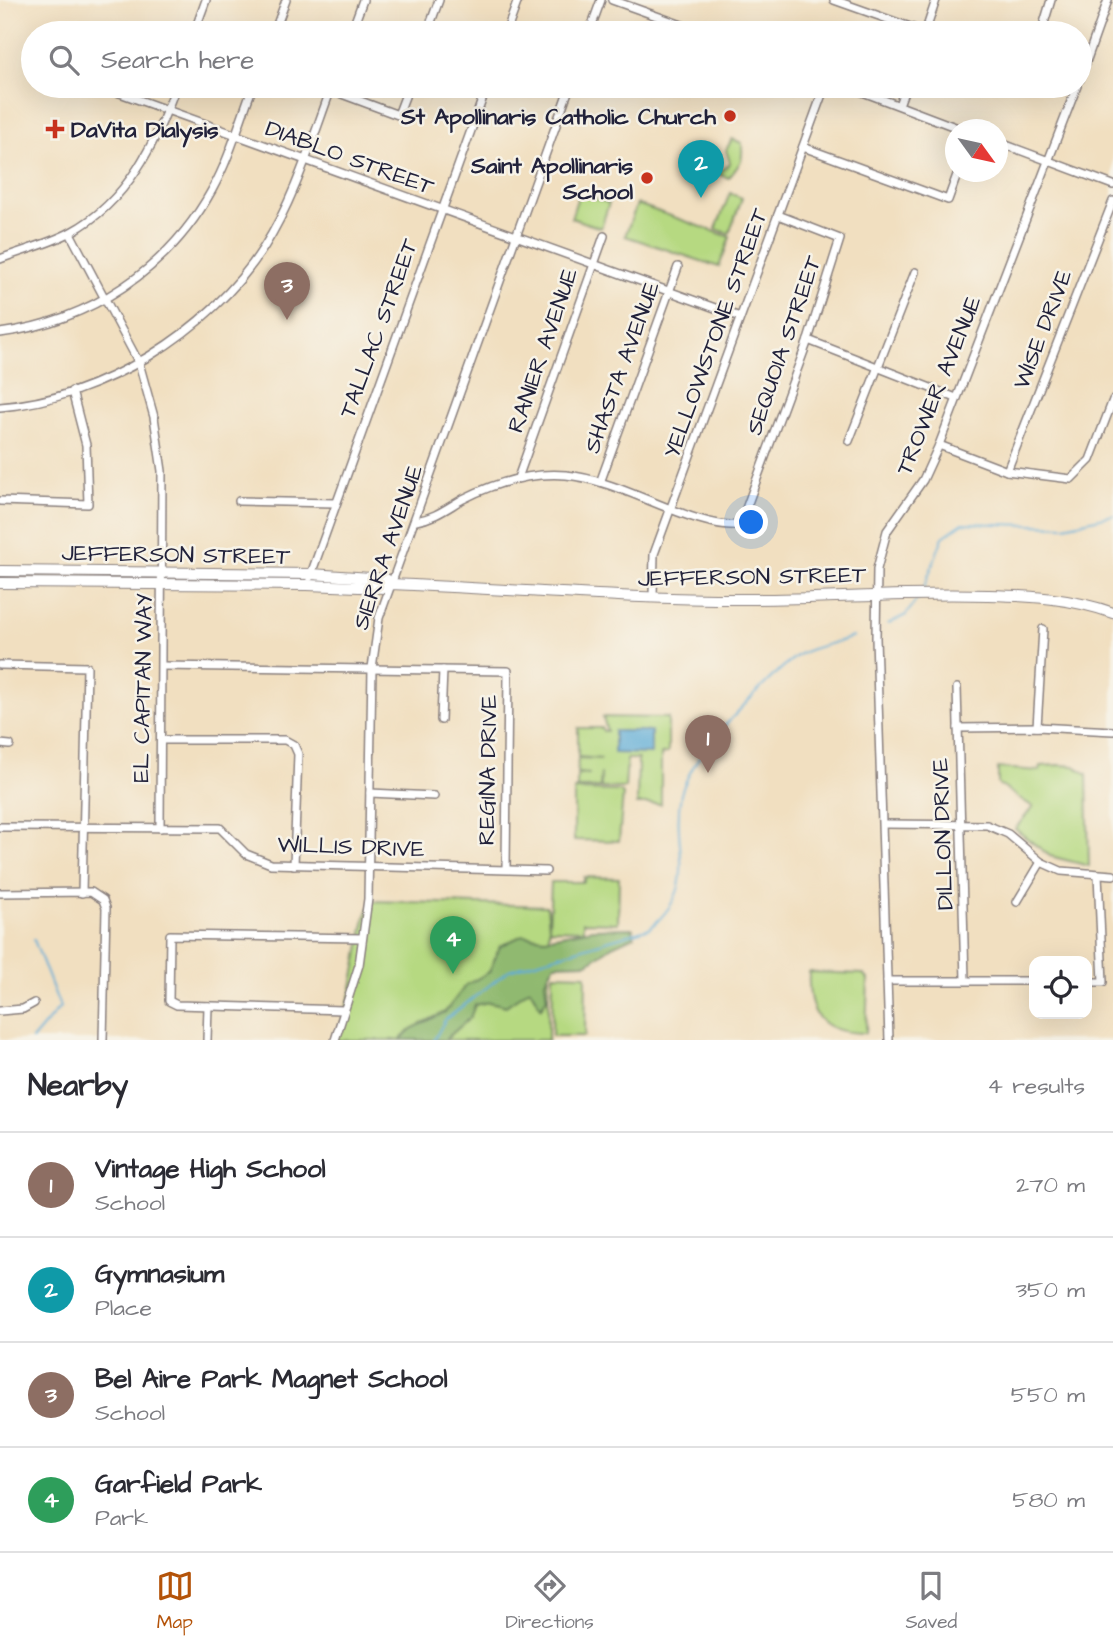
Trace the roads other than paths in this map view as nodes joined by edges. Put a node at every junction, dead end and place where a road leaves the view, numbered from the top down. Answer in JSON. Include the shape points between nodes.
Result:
{"nodes":[{"id":1,"x":206,"y":0,"type":"edge"},
{"id":2,"x":286,"y":0,"type":"edge"},
{"id":3,"x":363,"y":0,"type":"edge"},
{"id":4,"x":439,"y":0,"type":"edge"},
{"id":5,"x":518,"y":0,"type":"edge"},
{"id":6,"x":601,"y":0,"type":"edge"},
{"id":7,"x":612,"y":0,"type":"edge"},
{"id":8,"x":834,"y":0,"type":"edge"},
{"id":9,"x":936,"y":0,"type":"edge"},
{"id":10,"x":1051,"y":0,"type":"edge"},
{"id":11,"x":1108,"y":0,"type":"edge"},
{"id":12,"x":850,"y":4,"type":"edge"},
{"id":13,"x":198,"y":21,"type":"edge"},
{"id":14,"x":278,"y":21,"type":"edge"},
{"id":15,"x":355,"y":21,"type":"edge"},
{"id":16,"x":431,"y":21,"type":"edge"},
{"id":17,"x":510,"y":21,"type":"edge"},
{"id":18,"x":593,"y":21,"type":"edge"},
{"id":19,"x":671,"y":21,"type":"edge"},
{"id":20,"x":894,"y":21,"type":"edge"},
{"id":21,"x":929,"y":21,"type":"edge"},
{"id":22,"x":1045,"y":21,"type":"edge"},
{"id":23,"x":1092,"y":45,"type":"edge"},
{"id":24,"x":133,"y":98,"type":"edge"},
{"id":25,"x":172,"y":98,"type":"edge"},
{"id":26,"x":248,"y":98,"type":"edge"},
{"id":27,"x":327,"y":98,"type":"edge"},
{"id":28,"x":356,"y":98,"type":"edge"},
{"id":29,"x":404,"y":98,"type":"edge"},
{"id":30,"x":483,"y":98,"type":"edge"},
{"id":31,"x":566,"y":98,"type":"edge"},
{"id":32,"x":821,"y":98,"type":"edge"},
{"id":33,"x":880,"y":98,"type":"edge"},
{"id":34,"x":902,"y":98,"type":"edge"},
{"id":35,"x":1072,"y":98,"type":"edge"},
{"id":36,"x":899,"y":105,"type":"junction"},
{"id":37,"x":167,"y":111,"type":"junction"},
{"id":38,"x":945,"y":123,"type":"edge"},
{"id":39,"x":234,"y":135,"type":"junction"},
{"id":40,"x":1008,"y":146,"type":"edge"},
{"id":41,"x":803,"y":147,"type":"junction"},
{"id":42,"x":1049,"y":160,"type":"junction"},
{"id":43,"x":304,"y":161,"type":"junction"},
{"id":44,"x":954,"y":182,"type":"edge"},
{"id":45,"x":1113,"y":185,"type":"edge"},
{"id":46,"x":1113,"y":201,"type":"edge"},
{"id":47,"x":442,"y":210,"type":"junction"},
{"id":48,"x":778,"y":215,"type":"junction"},
{"id":49,"x":70,"y":233,"type":"junction"},
{"id":50,"x":515,"y":236,"type":"junction"},
{"id":51,"x":604,"y":236,"type":"dead end"},
{"id":52,"x":0,"y":259,"type":"edge"},
{"id":53,"x":593,"y":264,"type":"junction"},
{"id":54,"x":678,"y":267,"type":"dead end"},
{"id":55,"x":915,"y":272,"type":"dead end"},
{"id":56,"x":669,"y":292,"type":"junction"},
{"id":57,"x":107,"y":299,"type":"junction"},
{"id":58,"x":740,"y":317,"type":"junction"},
{"id":59,"x":0,"y":333,"type":"edge"},
{"id":60,"x":808,"y":340,"type":"junction"},
{"id":61,"x":139,"y":363,"type":"junction"},
{"id":62,"x":878,"y":368,"type":"junction"},
{"id":63,"x":72,"y":391,"type":"junction"},
{"id":64,"x":956,"y":398,"type":"junction"},
{"id":65,"x":1113,"y":400,"type":"edge"},
{"id":66,"x":0,"y":407,"type":"edge"},
{"id":67,"x":849,"y":441,"type":"dead end"},
{"id":68,"x":939,"y":445,"type":"junction"},
{"id":69,"x":1007,"y":471,"type":"junction"},
{"id":70,"x":518,"y":478,"type":"junction"},
{"id":71,"x":601,"y":480,"type":"junction"},
{"id":72,"x":0,"y":501,"type":"edge"},
{"id":73,"x":239,"y":501,"type":"dead end"},
{"id":74,"x":335,"y":503,"type":"junction"},
{"id":75,"x":672,"y":507,"type":"junction"},
{"id":76,"x":415,"y":521,"type":"junction"},
{"id":77,"x":0,"y":571,"type":"edge"},
{"id":78,"x":162,"y":573,"type":"junction"},
{"id":79,"x":309,"y":579,"type":"junction"},
{"id":80,"x":0,"y":583,"type":"edge"},
{"id":81,"x":391,"y":584,"type":"junction"},
{"id":82,"x":162,"y":585,"type":"junction"},
{"id":83,"x":876,"y":594,"type":"junction"},
{"id":84,"x":653,"y":596,"type":"junction"},
{"id":85,"x":1113,"y":613,"type":"edge"},
{"id":86,"x":1043,"y":629,"type":"dead end"},
{"id":87,"x":0,"y":665,"type":"edge"},
{"id":88,"x":162,"y":666,"type":"junction"},
{"id":89,"x":373,"y":668,"type":"junction"},
{"id":90,"x":443,"y":670,"type":"junction"},
{"id":91,"x":957,"y":688,"type":"dead end"},
{"id":92,"x":441,"y":720,"type":"dead end"},
{"id":93,"x":1037,"y":727,"type":"junction"},
{"id":94,"x":958,"y":728,"type":"junction"},
{"id":95,"x":1113,"y":731,"type":"edge"},
{"id":96,"x":161,"y":740,"type":"junction"},
{"id":97,"x":0,"y":744,"type":"edge"},
{"id":98,"x":10,"y":745,"type":"dead end"},
{"id":99,"x":370,"y":793,"type":"junction"},
{"id":100,"x":434,"y":796,"type":"dead end"},
{"id":101,"x":883,"y":824,"type":"junction"},
{"id":102,"x":961,"y":824,"type":"junction"},
{"id":103,"x":0,"y":827,"type":"edge"},
{"id":104,"x":85,"y":828,"type":"junction"},
{"id":105,"x":160,"y":828,"type":"junction"},
{"id":106,"x":1041,"y":862,"type":"junction"},
{"id":107,"x":295,"y":865,"type":"junction"},
{"id":108,"x":369,"y":867,"type":"junction"},
{"id":109,"x":506,"y":869,"type":"junction"},
{"id":110,"x":546,"y":871,"type":"dead end"},
{"id":111,"x":1098,"y":875,"type":"junction"},
{"id":112,"x":1113,"y":875,"type":"edge"},
{"id":113,"x":0,"y":893,"type":"edge"},
{"id":114,"x":82,"y":893,"type":"junction"},
{"id":115,"x":1017,"y":902,"type":"dead end"},
{"id":116,"x":362,"y":938,"type":"junction"},
{"id":117,"x":965,"y":980,"type":"junction"},
{"id":118,"x":887,"y":981,"type":"junction"},
{"id":119,"x":1029,"y":981,"type":"edge"},
{"id":120,"x":1092,"y":982,"type":"edge"},
{"id":121,"x":34,"y":1003,"type":"dead end"},
{"id":122,"x":208,"y":1006,"type":"junction"},
{"id":123,"x":343,"y":1010,"type":"junction"},
{"id":124,"x":0,"y":1011,"type":"edge"},
{"id":125,"x":103,"y":1040,"type":"edge"},
{"id":126,"x":207,"y":1040,"type":"edge"},
{"id":127,"x":335,"y":1040,"type":"edge"},
{"id":128,"x":889,"y":1040,"type":"edge"}],
"edges":[{"from":1,"to":13,"type":"street"},
{"from":2,"to":14,"type":"street"},
{"from":3,"to":15,"type":"street"},
{"from":4,"to":16,"type":"street"},
{"from":5,"to":17,"type":"street"},
{"from":6,"to":18,"type":"street"},
{"from":7,"to":19,"type":"street"},
{"from":8,"to":12,"type":"street"},
{"from":9,"to":21,"type":"street"},
{"from":10,"to":22,"type":"street"},
{"from":11,"to":23,"type":"street"},
{"from":12,"to":20,"type":"street"},
{"from":24,"to":37,"type":"street","name":"DIABLO STREET"},
{"from":25,"to":37,"type":"street"},
{"from":26,"to":39,"type":"street"},
{"from":27,"to":43,"type":"street"},
{"from":28,"to":29,"type":"street","via":[[398,115]]},
{"from":30,"to":47,"type":"street","name":"TALLAC STREET"},
{"from":31,"to":50,"type":"street","name":"SIERRA AVENUE"},
{"from":32,"to":41,"type":"street","name":"YELLOWSTONE STREET"},
{"from":33,"to":36,"type":"street"},
{"from":34,"to":36,"type":"street"},
{"from":35,"to":42,"type":"street","name":"TROWER AVENUE"},
{"from":36,"to":38,"type":"street"},
{"from":37,"to":39,"type":"street","name":"DIABLO STREET"},
{"from":37,"to":49,"type":"street","via":[[131,178],[92,219]]},
{"from":39,"to":43,"type":"street","name":"DIABLO STREET"},
{"from":39,"to":57,"type":"street","via":[[214,187],[193,221],[167,251]]},
{"from":40,"to":42,"type":"street"},
{"from":41,"to":44,"type":"street","via":[[948,200]]},
{"from":41,"to":48,"type":"street","name":"YELLOWSTONE STREET"},
{"from":42,"to":45,"type":"street"},
{"from":42,"to":64,"type":"street","name":"TROWER AVENUE"},
{"from":43,"to":47,"type":"street","name":"DIABLO STREET"},
{"from":43,"to":61,"type":"street","via":[[264,247],[238,282],[205,316]]},
{"from":46,"to":69,"type":"street","name":"WISE DRIVE"},
{"from":47,"to":50,"type":"street","name":"DIABLO STREET"},
{"from":47,"to":74,"type":"street","name":"TALLAC STREET"},
{"from":48,"to":58,"type":"street","name":"YELLOWSTONE STREET"},
{"from":48,"to":60,"type":"street","name":"SEQUOIA STREET","via":[[840,239]]},
{"from":49,"to":52,"type":"street"},
{"from":49,"to":57,"type":"street","name":"EL CAPITAN WAY"},
{"from":50,"to":53,"type":"street","name":"DIABLO STREET"},
{"from":50,"to":76,"type":"street","name":"SIERRA AVENUE"},
{"from":51,"to":53,"type":"street","name":"RANIER AVENUE"},
{"from":53,"to":56,"type":"street","name":"DIABLO STREET"},
{"from":53,"to":70,"type":"street","name":"RANIER AVENUE"},
{"from":54,"to":56,"type":"street","name":"SHASTA AVENUE"},
{"from":55,"to":62,"type":"street"},
{"from":56,"to":58,"type":"street","name":"DIABLO STREET"},
{"from":56,"to":71,"type":"street","name":"SHASTA AVENUE"},
{"from":57,"to":59,"type":"street","via":[[64,319]]},
{"from":57,"to":61,"type":"street","name":"EL CAPITAN WAY"},
{"from":58,"to":75,"type":"street","name":"YELLOWSTONE STREET"},
{"from":60,"to":62,"type":"street"},
{"from":60,"to":75,"type":"street","name":"SEQUOIA STREET","via":[[740,525],[708,521]]},
{"from":61,"to":63,"type":"street"},
{"from":61,"to":78,"type":"street","name":"EL CAPITAN WAY","via":[[162,471]]},
{"from":62,"to":64,"type":"street"},
{"from":62,"to":67,"type":"street"},
{"from":63,"to":66,"type":"street"},
{"from":63,"to":72,"type":"street","via":[[86,445],[88,504]]},
{"from":64,"to":68,"type":"street","name":"TROWER AVENUE"},
{"from":65,"to":69,"type":"street","via":[[1090,460],[1079,474],[1071,479]]},
{"from":68,"to":69,"type":"street"},
{"from":68,"to":83,"type":"street","name":"TROWER AVENUE","via":[[923,480],[881,543]]},
{"from":70,"to":71,"type":"street","via":[[564,475]]},
{"from":70,"to":76,"type":"street"},
{"from":71,"to":75,"type":"street"},
{"from":73,"to":74,"type":"street"},
{"from":74,"to":79,"type":"street","name":"TALLAC STREET"},
{"from":75,"to":84,"type":"street","name":"YELLOWSTONE STREET","via":[[654,554]]},
{"from":76,"to":81,"type":"street","name":"SIERRA AVENUE"},
{"from":77,"to":78,"type":"main road","name":"JEFFERSON STREET"},
{"from":78,"to":79,"type":"main road","name":"JEFFERSON STREET"},
{"from":78,"to":82,"type":"street","name":"EL CAPITAN WAY"},
{"from":79,"to":81,"type":"main road","name":"JEFFERSON STREET","via":[[385,588]]},
{"from":79,"to":82,"type":"main road","name":"JEFFERSON STREET"},
{"from":80,"to":82,"type":"main road","name":"JEFFERSON STREET"},
{"from":81,"to":84,"type":"main road","name":"JEFFERSON STREET"},
{"from":81,"to":89,"type":"street","name":"SIERRA AVENUE","via":[[376,629]]},
{"from":82,"to":88,"type":"street","name":"EL CAPITAN WAY"},
{"from":83,"to":84,"type":"main road","name":"JEFFERSON STREET","via":[[756,600]]},
{"from":83,"to":85,"type":"main road","name":"JEFFERSON STREET","via":[[1044,597]]},
{"from":83,"to":101,"type":"street","name":"TROWER AVENUE"},
{"from":86,"to":93,"type":"street"},
{"from":87,"to":104,"type":"street","via":[[87,667]]},
{"from":88,"to":89,"type":"street"},
{"from":88,"to":96,"type":"street","name":"EL CAPITAN WAY"},
{"from":89,"to":90,"type":"street"},
{"from":89,"to":99,"type":"street","name":"SIERRA AVENUE"},
{"from":90,"to":92,"type":"street"},
{"from":90,"to":109,"type":"street","name":"REGINA DRIVE","via":[[508,671]]},
{"from":91,"to":94,"type":"street","name":"DILLON DRIVE"},
{"from":93,"to":94,"type":"street"},
{"from":93,"to":95,"type":"street"},
{"from":94,"to":102,"type":"street","name":"DILLON DRIVE"},
{"from":96,"to":105,"type":"street","name":"EL CAPITAN WAY"},
{"from":96,"to":107,"type":"street","via":[[285,740],[294,745],[298,754]]},
{"from":97,"to":98,"type":"street"},
{"from":99,"to":100,"type":"street"},
{"from":99,"to":108,"type":"street","name":"SIERRA AVENUE"},
{"from":101,"to":102,"type":"street"},
{"from":101,"to":118,"type":"street","name":"TROWER AVENUE"},
{"from":102,"to":106,"type":"street","via":[[997,829]]},
{"from":102,"to":117,"type":"street","name":"DILLON DRIVE"},
{"from":103,"to":104,"type":"street","name":"WILLIS DRIVE"},
{"from":104,"to":105,"type":"street","name":"WILLIS DRIVE"},
{"from":104,"to":114,"type":"street"},
{"from":105,"to":107,"type":"street","name":"WILLIS DRIVE","via":[[220,828],[253,858]]},
{"from":106,"to":111,"type":"street","via":[[1070,873]]},
{"from":106,"to":115,"type":"street"},
{"from":107,"to":108,"type":"street","name":"WILLIS DRIVE"},
{"from":108,"to":109,"type":"street","name":"WILLIS DRIVE"},
{"from":108,"to":116,"type":"street","name":"SIERRA AVENUE"},
{"from":109,"to":110,"type":"street","name":"WILLIS DRIVE"},
{"from":111,"to":112,"type":"street"},
{"from":111,"to":120,"type":"street","via":[[1103,982]]},
{"from":113,"to":114,"type":"street"},
{"from":114,"to":125,"type":"street","via":[[91,892],[106,908]]},
{"from":116,"to":122,"type":"street","via":[[170,935],[169,1001]]},
{"from":116,"to":123,"type":"street","name":"SIERRA AVENUE","via":[[359,965]]},
{"from":117,"to":118,"type":"street"},
{"from":117,"to":119,"type":"street"},
{"from":118,"to":128,"type":"street","name":"TROWER AVENUE"},
{"from":121,"to":124,"type":"street"},
{"from":122,"to":123,"type":"street"},
{"from":122,"to":126,"type":"street"},
{"from":123,"to":127,"type":"street","name":"SIERRA AVENUE"}]}
